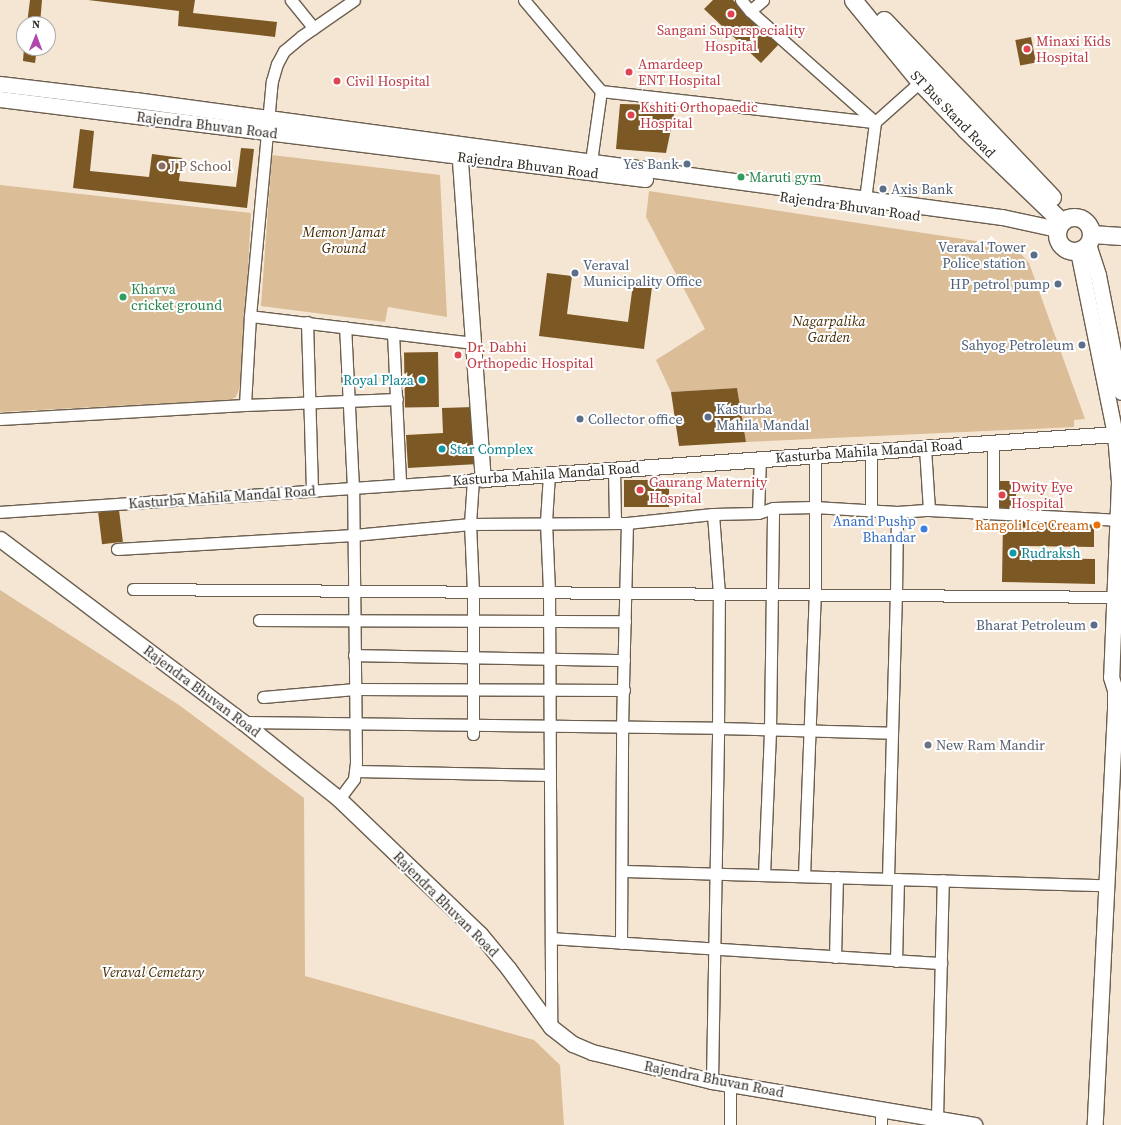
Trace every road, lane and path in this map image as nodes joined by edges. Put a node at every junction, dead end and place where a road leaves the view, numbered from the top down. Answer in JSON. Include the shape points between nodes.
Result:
{"nodes":[{"id":1,"x":291,"y":0,"type":"edge"},
{"id":2,"x":354,"y":0,"type":"edge"},
{"id":3,"x":524,"y":0,"type":"edge"},
{"id":4,"x":741,"y":0,"type":"edge"},
{"id":5,"x":762,"y":0,"type":"edge"},
{"id":6,"x":853,"y":0,"type":"edge"},
{"id":7,"x":867,"y":0,"type":"edge"},
{"id":8,"x":750,"y":10,"type":"junction"},
{"id":9,"x":314,"y":28,"type":"junction"},
{"id":10,"x":920,"y":82,"type":"junction"},
{"id":11,"x":0,"y":84,"type":"edge"},
{"id":12,"x":601,"y":91,"type":"junction"},
{"id":13,"x":0,"y":99,"type":"edge"},
{"id":14,"x":154,"y":102,"type":"junction"},
{"id":15,"x":268,"y":117,"type":"junction"},
{"id":16,"x":152,"y":118,"type":"junction"},
{"id":17,"x":875,"y":122,"type":"junction"},
{"id":18,"x":266,"y":133,"type":"junction"},
{"id":19,"x":459,"y":150,"type":"junction"},
{"id":20,"x":590,"y":167,"type":"junction"},
{"id":21,"x":865,"y":203,"type":"junction"},
{"id":22,"x":1061,"y":226,"type":"junction"},
{"id":23,"x":1121,"y":236,"type":"edge"},
{"id":24,"x":1085,"y":243,"type":"junction"},
{"id":25,"x":250,"y":316,"type":"junction"},
{"id":26,"x":306,"y":322,"type":"junction"},
{"id":27,"x":345,"y":327,"type":"junction"},
{"id":28,"x":393,"y":333,"type":"junction"},
{"id":29,"x":474,"y":343,"type":"junction"},
{"id":30,"x":1121,"y":392,"type":"edge"},
{"id":31,"x":397,"y":398,"type":"junction"},
{"id":32,"x":349,"y":401,"type":"junction"},
{"id":33,"x":310,"y":403,"type":"junction"},
{"id":34,"x":244,"y":405,"type":"junction"},
{"id":35,"x":0,"y":419,"type":"edge"},
{"id":36,"x":1118,"y":434,"type":"edge"},
{"id":37,"x":994,"y":443,"type":"junction"},
{"id":38,"x":925,"y":448,"type":"junction"},
{"id":39,"x":871,"y":451,"type":"junction"},
{"id":40,"x":815,"y":455,"type":"junction"},
{"id":41,"x":760,"y":459,"type":"junction"},
{"id":42,"x":614,"y":470,"type":"junction"},
{"id":43,"x":549,"y":474,"type":"junction"},
{"id":44,"x":478,"y":479,"type":"junction"},
{"id":45,"x":400,"y":484,"type":"junction"},
{"id":46,"x":353,"y":488,"type":"junction"},
{"id":47,"x":312,"y":490,"type":"junction"},
{"id":48,"x":814,"y":507,"type":"junction"},
{"id":49,"x":773,"y":508,"type":"junction"},
{"id":50,"x":871,"y":509,"type":"junction"},
{"id":51,"x":929,"y":510,"type":"junction"},
{"id":52,"x":0,"y":512,"type":"edge"},
{"id":53,"x":897,"y":512,"type":"junction"},
{"id":54,"x":993,"y":512,"type":"junction"},
{"id":55,"x":758,"y":513,"type":"junction"},
{"id":56,"x":713,"y":514,"type":"junction"},
{"id":57,"x":1119,"y":520,"type":"edge"},
{"id":58,"x":546,"y":522,"type":"junction"},
{"id":59,"x":621,"y":523,"type":"junction"},
{"id":60,"x":470,"y":524,"type":"junction"},
{"id":61,"x":354,"y":535,"type":"junction"},
{"id":62,"x":0,"y":539,"type":"edge"},
{"id":63,"x":118,"y":549,"type":"dead end"},
{"id":64,"x":134,"y":589,"type":"dead end"},
{"id":65,"x":353,"y":591,"type":"junction"},
{"id":66,"x":473,"y":592,"type":"junction"},
{"id":67,"x":549,"y":592,"type":"junction"},
{"id":68,"x":626,"y":593,"type":"junction"},
{"id":69,"x":719,"y":594,"type":"junction"},
{"id":70,"x":772,"y":594,"type":"junction"},
{"id":71,"x":816,"y":594,"type":"junction"},
{"id":72,"x":896,"y":595,"type":"junction"},
{"id":73,"x":1117,"y":597,"type":"edge"},
{"id":74,"x":259,"y":620,"type":"dead end"},
{"id":75,"x":354,"y":620,"type":"junction"},
{"id":76,"x":473,"y":621,"type":"junction"},
{"id":77,"x":549,"y":621,"type":"junction"},
{"id":78,"x":625,"y":621,"type":"junction"},
{"id":79,"x":354,"y":655,"type":"junction"},
{"id":80,"x":473,"y":657,"type":"junction"},
{"id":81,"x":549,"y":659,"type":"junction"},
{"id":82,"x":624,"y":660,"type":"junction"},
{"id":83,"x":1121,"y":671,"type":"edge"},
{"id":84,"x":355,"y":688,"type":"junction"},
{"id":85,"x":473,"y":689,"type":"junction"},
{"id":86,"x":550,"y":690,"type":"junction"},
{"id":87,"x":624,"y":690,"type":"junction"},
{"id":88,"x":1115,"y":690,"type":"junction"},
{"id":89,"x":263,"y":697,"type":"dead end"},
{"id":90,"x":1118,"y":709,"type":"edge"},
{"id":91,"x":243,"y":722,"type":"junction"},
{"id":92,"x":355,"y":724,"type":"junction"},
{"id":93,"x":550,"y":726,"type":"junction"},
{"id":94,"x":622,"y":727,"type":"junction"},
{"id":95,"x":718,"y":728,"type":"junction"},
{"id":96,"x":473,"y":730,"type":"junction"},
{"id":97,"x":770,"y":730,"type":"junction"},
{"id":98,"x":810,"y":731,"type":"junction"},
{"id":99,"x":892,"y":733,"type":"junction"},
{"id":100,"x":356,"y":771,"type":"junction"},
{"id":101,"x":550,"y":774,"type":"junction"},
{"id":102,"x":339,"y":799,"type":"junction"},
{"id":103,"x":622,"y":871,"type":"junction"},
{"id":104,"x":716,"y":874,"type":"junction"},
{"id":105,"x":764,"y":875,"type":"junction"},
{"id":106,"x":804,"y":876,"type":"junction"},
{"id":107,"x":838,"y":877,"type":"junction"},
{"id":108,"x":893,"y":879,"type":"junction"},
{"id":109,"x":943,"y":880,"type":"junction"},
{"id":110,"x":1106,"y":885,"type":"junction"},
{"id":111,"x":551,"y":938,"type":"junction"},
{"id":112,"x":621,"y":943,"type":"junction"},
{"id":113,"x":714,"y":949,"type":"junction"},
{"id":114,"x":835,"y":957,"type":"junction"},
{"id":115,"x":896,"y":960,"type":"junction"},
{"id":116,"x":940,"y":964,"type":"junction"},
{"id":117,"x":551,"y":1027,"type":"junction"},
{"id":118,"x":712,"y":1081,"type":"junction"},
{"id":119,"x":730,"y":1084,"type":"junction"},
{"id":120,"x":881,"y":1109,"type":"junction"},
{"id":121,"x":937,"y":1118,"type":"junction"},
{"id":122,"x":730,"y":1125,"type":"edge"},
{"id":123,"x":881,"y":1125,"type":"edge"},
{"id":124,"x":974,"y":1125,"type":"edge"},
{"id":125,"x":1095,"y":1125,"type":"edge"}],
"edges":[{"from":1,"to":9,"type":"street"},
{"from":2,"to":9,"type":"street"},
{"from":3,"to":12,"type":"street"},
{"from":4,"to":8,"type":"street"},
{"from":5,"to":8,"type":"street"},
{"from":6,"to":10,"type":"main road","name":"ST Bus Stand Road"},
{"from":7,"to":22,"type":"main road","name":"ST Bus Stand Road"},
{"from":8,"to":17,"type":"street"},
{"from":9,"to":15,"type":"street","via":[[284,51],[277,64],[272,81]]},
{"from":10,"to":17,"type":"street"},
{"from":10,"to":22,"type":"main road","name":"ST Bus Stand Road"},
{"from":11,"to":14,"type":"street"},
{"from":12,"to":17,"type":"street"},
{"from":12,"to":20,"type":"street"},
{"from":13,"to":16,"type":"street","name":"Rajendra Bhuvan Road"},
{"from":14,"to":15,"type":"street"},
{"from":14,"to":16,"type":"street"},
{"from":15,"to":18,"type":"street"},
{"from":15,"to":19,"type":"street"},
{"from":16,"to":18,"type":"street","name":"Rajendra Bhuvan Road"},
{"from":17,"to":21,"type":"street"},
{"from":18,"to":19,"type":"street","name":"Rajendra Bhuvan Road"},
{"from":18,"to":25,"type":"street"},
{"from":19,"to":20,"type":"street","name":"Rajendra Bhuvan Road"},
{"from":19,"to":29,"type":"street"},
{"from":20,"to":21,"type":"street","name":"Rajendra Bhuvan Road"},
{"from":21,"to":22,"type":"street","name":"Rajendra Bhuvan Road"},
{"from":22,"to":24,"type":"main road","via":[[1061,246],[1066,249]]},
{"from":22,"to":24,"type":"main road","via":[[1084,220],[1090,229]]},
{"from":23,"to":24,"type":"main road"},
{"from":24,"to":30,"type":"street","via":[[1098,276]]},
{"from":24,"to":36,"type":"street"},
{"from":25,"to":26,"type":"street"},
{"from":25,"to":34,"type":"street"},
{"from":26,"to":27,"type":"street"},
{"from":26,"to":33,"type":"street"},
{"from":27,"to":28,"type":"street"},
{"from":27,"to":32,"type":"street"},
{"from":28,"to":29,"type":"street"},
{"from":28,"to":31,"type":"street"},
{"from":29,"to":44,"type":"street"},
{"from":31,"to":32,"type":"street"},
{"from":31,"to":45,"type":"street"},
{"from":32,"to":33,"type":"street"},
{"from":32,"to":46,"type":"street"},
{"from":33,"to":34,"type":"street"},
{"from":33,"to":47,"type":"street"},
{"from":34,"to":35,"type":"street"},
{"from":36,"to":37,"type":"street","name":"Kasturba Mahila Mandal Road"},
{"from":36,"to":57,"type":"street"},
{"from":37,"to":38,"type":"street","name":"Kasturba Mahila Mandal Road"},
{"from":37,"to":54,"type":"street"},
{"from":38,"to":39,"type":"street","name":"Kasturba Mahila Mandal Road"},
{"from":38,"to":51,"type":"street"},
{"from":39,"to":40,"type":"street","name":"Kasturba Mahila Mandal Road"},
{"from":39,"to":50,"type":"street"},
{"from":40,"to":41,"type":"street","name":"Kasturba Mahila Mandal Road"},
{"from":40,"to":48,"type":"street"},
{"from":41,"to":42,"type":"street","name":"Kasturba Mahila Mandal Road"},
{"from":41,"to":55,"type":"street"},
{"from":42,"to":43,"type":"street","name":"Kasturba Mahila Mandal Road"},
{"from":42,"to":59,"type":"street"},
{"from":43,"to":44,"type":"street","name":"Kasturba Mahila Mandal Road"},
{"from":43,"to":58,"type":"street"},
{"from":44,"to":45,"type":"street","name":"Kasturba Mahila Mandal Road"},
{"from":44,"to":60,"type":"street"},
{"from":45,"to":46,"type":"street","name":"Kasturba Mahila Mandal Road"},
{"from":46,"to":47,"type":"street","name":"Kasturba Mahila Mandal Road"},
{"from":46,"to":61,"type":"street"},
{"from":47,"to":52,"type":"street","name":"Kasturba Mahila Mandal Road"},
{"from":48,"to":49,"type":"street"},
{"from":48,"to":50,"type":"street"},
{"from":48,"to":71,"type":"street"},
{"from":49,"to":55,"type":"street"},
{"from":49,"to":70,"type":"street"},
{"from":50,"to":53,"type":"street"},
{"from":51,"to":53,"type":"street"},
{"from":51,"to":54,"type":"street"},
{"from":53,"to":72,"type":"street"},
{"from":54,"to":57,"type":"street"},
{"from":55,"to":56,"type":"street"},
{"from":56,"to":59,"type":"street"},
{"from":56,"to":69,"type":"street"},
{"from":57,"to":73,"type":"street"},
{"from":58,"to":59,"type":"street"},
{"from":58,"to":60,"type":"street"},
{"from":58,"to":67,"type":"street"},
{"from":59,"to":68,"type":"street"},
{"from":60,"to":61,"type":"street"},
{"from":60,"to":66,"type":"street"},
{"from":61,"to":63,"type":"street"},
{"from":61,"to":65,"type":"street"},
{"from":62,"to":91,"type":"street","name":"Rajendra Bhuvan Road"},
{"from":64,"to":65,"type":"street"},
{"from":65,"to":66,"type":"street"},
{"from":65,"to":75,"type":"street"},
{"from":66,"to":67,"type":"street"},
{"from":66,"to":76,"type":"street"},
{"from":67,"to":68,"type":"street"},
{"from":67,"to":77,"type":"street"},
{"from":68,"to":69,"type":"street"},
{"from":68,"to":78,"type":"street"},
{"from":69,"to":70,"type":"street"},
{"from":69,"to":95,"type":"street"},
{"from":70,"to":71,"type":"street"},
{"from":70,"to":97,"type":"street"},
{"from":71,"to":72,"type":"street"},
{"from":71,"to":98,"type":"street"},
{"from":72,"to":73,"type":"street"},
{"from":72,"to":99,"type":"street"},
{"from":73,"to":88,"type":"street","via":[[1111,677]]},
{"from":74,"to":75,"type":"street"},
{"from":75,"to":76,"type":"street"},
{"from":75,"to":79,"type":"street"},
{"from":76,"to":77,"type":"street"},
{"from":76,"to":80,"type":"street"},
{"from":77,"to":78,"type":"street"},
{"from":77,"to":81,"type":"street"},
{"from":78,"to":82,"type":"street"},
{"from":79,"to":80,"type":"street"},
{"from":79,"to":84,"type":"street"},
{"from":80,"to":81,"type":"street"},
{"from":80,"to":85,"type":"street"},
{"from":81,"to":82,"type":"street"},
{"from":81,"to":86,"type":"street"},
{"from":82,"to":87,"type":"street"},
{"from":83,"to":88,"type":"street"},
{"from":84,"to":85,"type":"street"},
{"from":84,"to":89,"type":"street"},
{"from":84,"to":92,"type":"street"},
{"from":85,"to":86,"type":"street"},
{"from":85,"to":96,"type":"street"},
{"from":86,"to":87,"type":"street"},
{"from":86,"to":93,"type":"street"},
{"from":87,"to":94,"type":"street"},
{"from":88,"to":90,"type":"street"},
{"from":90,"to":110,"type":"street"},
{"from":91,"to":92,"type":"street"},
{"from":91,"to":102,"type":"street","name":"Rajendra Bhuvan Road"},
{"from":92,"to":96,"type":"street"},
{"from":92,"to":100,"type":"street"},
{"from":93,"to":94,"type":"street"},
{"from":93,"to":96,"type":"street"},
{"from":93,"to":101,"type":"street"},
{"from":94,"to":95,"type":"street"},
{"from":94,"to":103,"type":"street"},
{"from":95,"to":97,"type":"street"},
{"from":95,"to":104,"type":"street"},
{"from":97,"to":98,"type":"street"},
{"from":97,"to":105,"type":"street"},
{"from":98,"to":99,"type":"street"},
{"from":98,"to":106,"type":"street"},
{"from":99,"to":108,"type":"street"},
{"from":100,"to":101,"type":"street"},
{"from":100,"to":102,"type":"street","via":[[350,786]]},
{"from":101,"to":111,"type":"street"},
{"from":102,"to":117,"type":"street","name":"Rajendra Bhuvan Road","via":[[480,934]]},
{"from":103,"to":104,"type":"street"},
{"from":103,"to":112,"type":"street"},
{"from":104,"to":105,"type":"street"},
{"from":104,"to":113,"type":"street"},
{"from":105,"to":106,"type":"street"},
{"from":106,"to":107,"type":"street"},
{"from":107,"to":108,"type":"street"},
{"from":107,"to":114,"type":"street"},
{"from":108,"to":109,"type":"street"},
{"from":108,"to":115,"type":"street"},
{"from":109,"to":110,"type":"street"},
{"from":109,"to":116,"type":"street"},
{"from":110,"to":125,"type":"street"},
{"from":111,"to":112,"type":"street"},
{"from":111,"to":117,"type":"street"},
{"from":112,"to":113,"type":"street"},
{"from":113,"to":114,"type":"street"},
{"from":113,"to":118,"type":"street"},
{"from":114,"to":115,"type":"street"},
{"from":115,"to":116,"type":"street"},
{"from":116,"to":121,"type":"street"},
{"from":117,"to":118,"type":"street","name":"Rajendra Bhuvan Road","via":[[573,1044],[592,1052]]},
{"from":118,"to":119,"type":"street","name":"Rajendra Bhuvan Road"},
{"from":119,"to":120,"type":"street","name":"Rajendra Bhuvan Road"},
{"from":119,"to":122,"type":"street"},
{"from":120,"to":121,"type":"street","name":"Rajendra Bhuvan Road"},
{"from":120,"to":123,"type":"street"},
{"from":121,"to":124,"type":"street","name":"Rajendra Bhuvan Road"}]}
